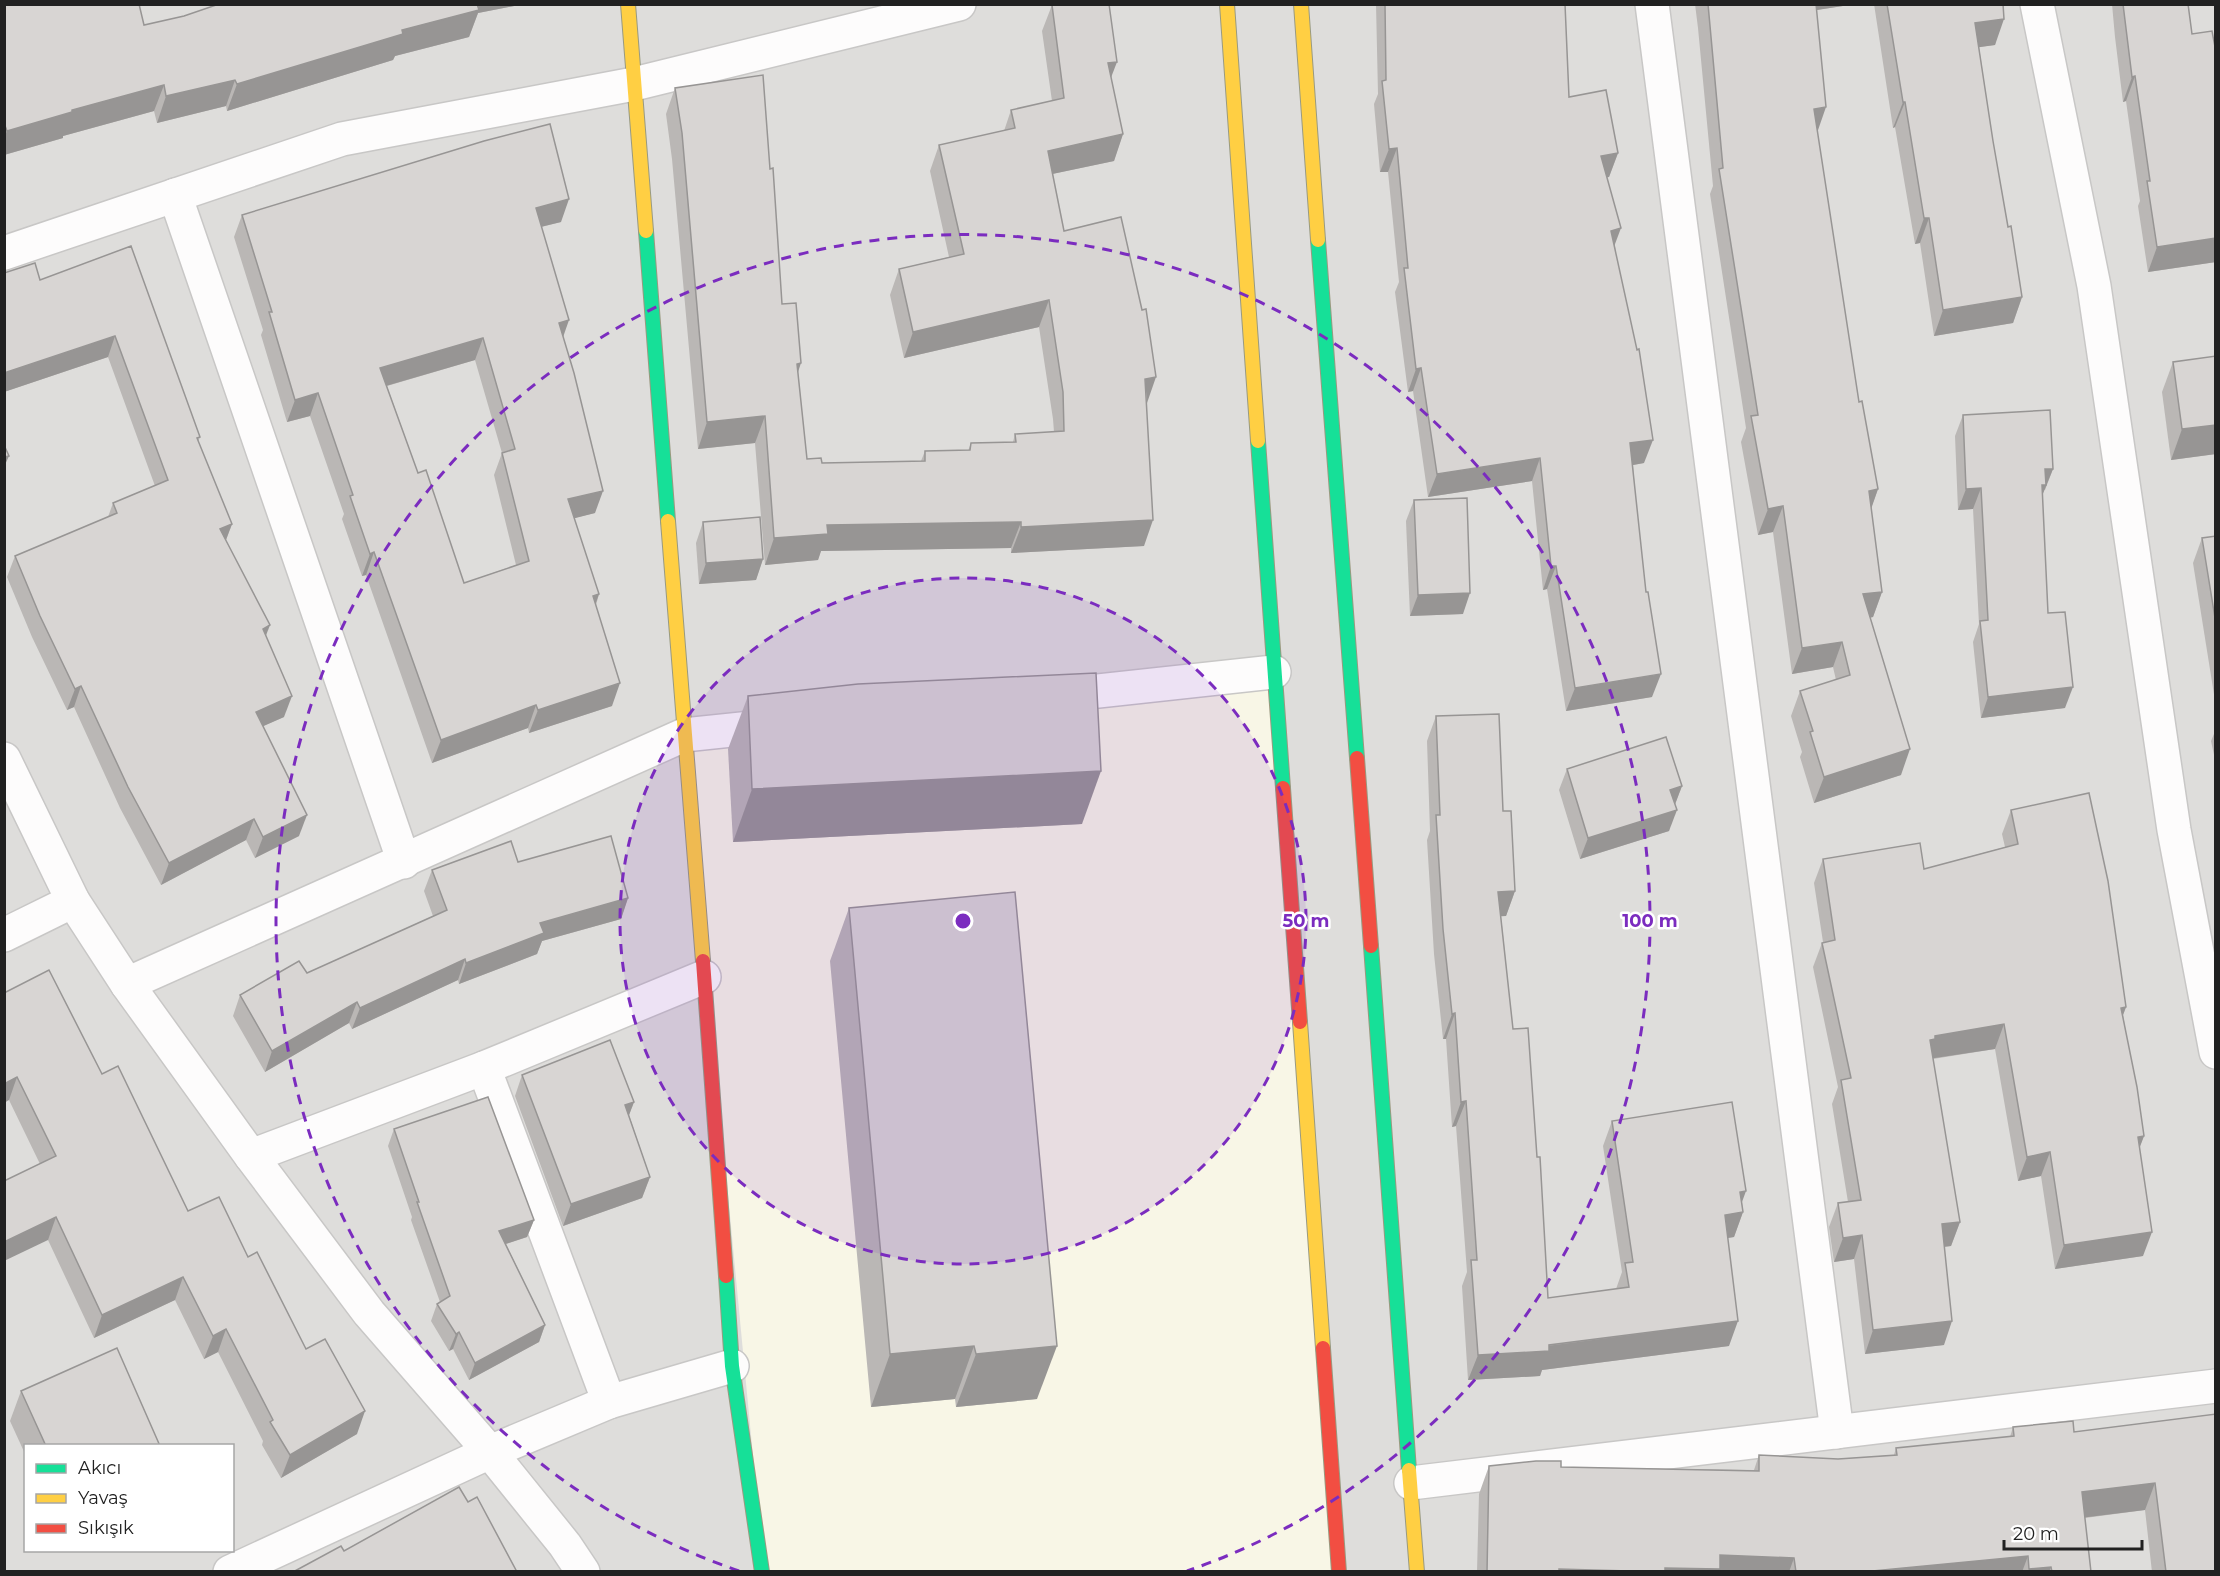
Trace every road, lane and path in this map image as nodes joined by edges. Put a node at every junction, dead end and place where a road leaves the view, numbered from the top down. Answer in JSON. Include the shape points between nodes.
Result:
{"nodes":[{"id":1,"x":628,"y":4,"type":"edge"},
{"id":2,"x":959,"y":4,"type":"edge"},
{"id":3,"x":1227,"y":4,"type":"edge"},
{"id":4,"x":1301,"y":4,"type":"edge"},
{"id":5,"x":1652,"y":4,"type":"edge"},
{"id":6,"x":2037,"y":4,"type":"edge"},
{"id":7,"x":634,"y":84,"type":"junction"},
{"id":8,"x":175,"y":195,"type":"junction"},
{"id":9,"x":4,"y":253,"type":"edge"},
{"id":10,"x":1274,"y":672,"type":"junction"},
{"id":11,"x":1027,"y":698,"type":"edge"},
{"id":12,"x":802,"y":722,"type":"edge"},
{"id":13,"x":684,"y":735,"type":"junction"},
{"id":14,"x":4,"y":759,"type":"edge"},
{"id":15,"x":404,"y":861,"type":"junction"},
{"id":16,"x":74,"y":900,"type":"junction"},
{"id":17,"x":4,"y":935,"type":"edge"},
{"id":18,"x":704,"y":977,"type":"junction"},
{"id":19,"x":127,"y":984,"type":"junction"},
{"id":20,"x":2216,"y":1052,"type":"edge"},
{"id":21,"x":484,"y":1068,"type":"junction"},
{"id":22,"x":251,"y":1156,"type":"junction"},
{"id":23,"x":732,"y":1366,"type":"junction"},
{"id":24,"x":2216,"y":1386,"type":"edge"},
{"id":25,"x":609,"y":1402,"type":"junction"},
{"id":26,"x":1837,"y":1432,"type":"junction"},
{"id":27,"x":490,"y":1452,"type":"junction"},
{"id":28,"x":1411,"y":1483,"type":"junction"},
{"id":29,"x":230,"y":1572,"type":"edge"},
{"id":30,"x":583,"y":1572,"type":"edge"},
{"id":31,"x":762,"y":1572,"type":"edge"},
{"id":32,"x":1339,"y":1572,"type":"edge"},
{"id":33,"x":1417,"y":1572,"type":"edge"}],
"edges":[{"from":1,"to":7,"type":"street"},
{"from":2,"to":7,"type":"street"},
{"from":3,"to":10,"type":"street"},
{"from":4,"to":28,"type":"street"},
{"from":5,"to":26,"type":"street"},
{"from":6,"to":20,"type":"street","via":[[2094,286],[2174,830]]},
{"from":7,"to":8,"type":"street","via":[[342,139]]},
{"from":7,"to":13,"type":"street"},
{"from":8,"to":9,"type":"street"},
{"from":8,"to":15,"type":"street"},
{"from":10,"to":11,"type":"street"},
{"from":10,"to":32,"type":"street"},
{"from":12,"to":13,"type":"street"},
{"from":13,"to":15,"type":"street"},
{"from":13,"to":18,"type":"street"},
{"from":14,"to":16,"type":"street"},
{"from":15,"to":19,"type":"street"},
{"from":16,"to":17,"type":"street"},
{"from":16,"to":19,"type":"street"},
{"from":18,"to":21,"type":"street"},
{"from":18,"to":23,"type":"street"},
{"from":19,"to":22,"type":"street"},
{"from":21,"to":22,"type":"street"},
{"from":21,"to":25,"type":"street"},
{"from":22,"to":27,"type":"street","via":[[369,1313]]},
{"from":23,"to":25,"type":"street"},
{"from":23,"to":31,"type":"street"},
{"from":24,"to":26,"type":"street"},
{"from":25,"to":27,"type":"street"},
{"from":26,"to":28,"type":"street"},
{"from":27,"to":29,"type":"street"},
{"from":27,"to":30,"type":"street"},
{"from":28,"to":33,"type":"street"}]}
